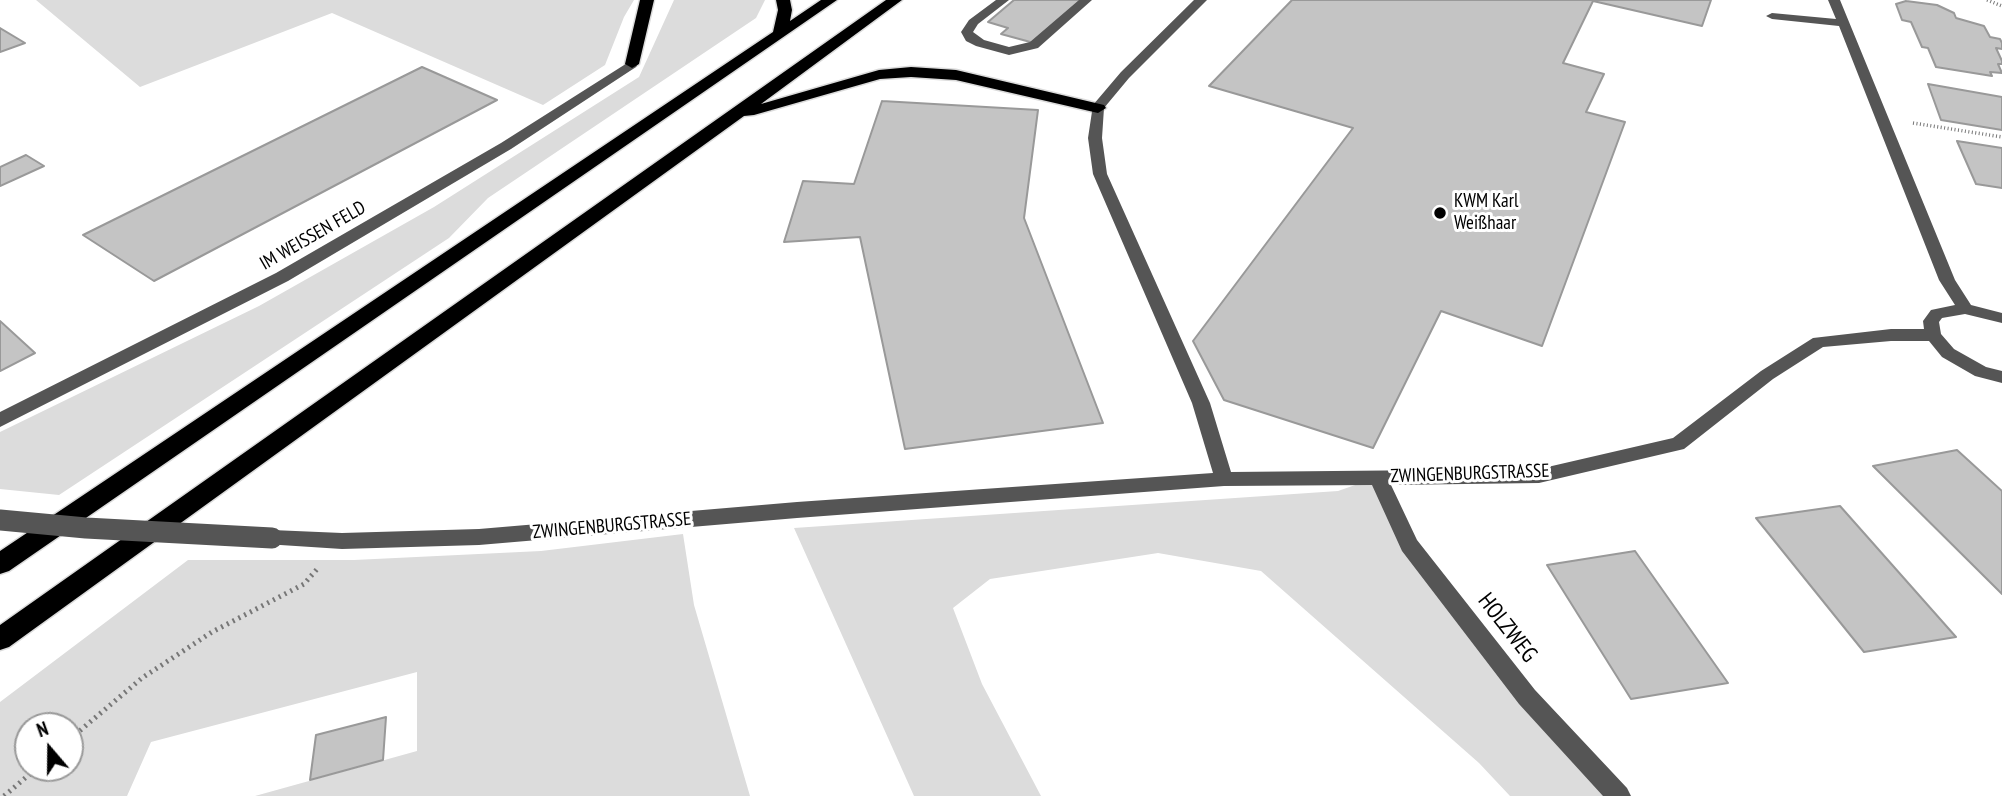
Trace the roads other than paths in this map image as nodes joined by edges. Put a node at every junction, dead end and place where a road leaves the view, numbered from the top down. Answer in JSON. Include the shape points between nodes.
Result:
{"nodes":[{"id":1,"x":647,"y":0,"type":"edge"},
{"id":2,"x":783,"y":0,"type":"edge"},
{"id":3,"x":830,"y":0,"type":"edge"},
{"id":4,"x":895,"y":0,"type":"edge"},
{"id":5,"x":1003,"y":0,"type":"edge"},
{"id":6,"x":1086,"y":0,"type":"edge"},
{"id":7,"x":1201,"y":0,"type":"edge"},
{"id":8,"x":1834,"y":0,"type":"edge"},
{"id":9,"x":1772,"y":16,"type":"dead end"},
{"id":10,"x":1841,"y":23,"type":"junction"},
{"id":11,"x":780,"y":33,"type":"junction"},
{"id":12,"x":632,"y":64,"type":"joint"},
{"id":13,"x":1098,"y":108,"type":"junction"},
{"id":14,"x":732,"y":116,"type":"junction"},
{"id":15,"x":1965,"y":309,"type":"junction"},
{"id":16,"x":2002,"y":318,"type":"edge"},
{"id":17,"x":1933,"y":335,"type":"junction"},
{"id":18,"x":2002,"y":377,"type":"edge"},
{"id":19,"x":0,"y":420,"type":"edge"},
{"id":20,"x":1377,"y":477,"type":"junction"},
{"id":21,"x":1224,"y":479,"type":"junction"},
{"id":22,"x":0,"y":520,"type":"edge"},
{"id":23,"x":0,"y":564,"type":"edge"},
{"id":24,"x":0,"y":639,"type":"edge"},
{"id":25,"x":1619,"y":796,"type":"edge"}],
"edges":[{"from":1,"to":12,"type":"highway"},
{"from":2,"to":11,"type":"highway"},
{"from":3,"to":11,"type":"highway"},
{"from":4,"to":14,"type":"highway"},
{"from":5,"to":6,"type":"street","via":[[967,32],[980,43],[1009,51],[1034,45]]},
{"from":7,"to":13,"type":"street"},
{"from":8,"to":10,"type":"street"},
{"from":9,"to":10,"type":"street"},
{"from":10,"to":15,"type":"street","via":[[1947,280]]},
{"from":11,"to":23,"type":"highway"},
{"from":12,"to":19,"type":"street","name":"IM WEISSEN FELD","via":[[506,146],[282,277]]},
{"from":13,"to":14,"type":"highway","via":[[956,75],[911,72],[879,75]]},
{"from":13,"to":21,"type":"street","via":[[1095,138],[1100,174],[1201,403]]},
{"from":14,"to":24,"type":"highway"},
{"from":15,"to":16,"type":"street"},
{"from":15,"to":17,"type":"street","via":[[1937,314],[1931,321]]},
{"from":17,"to":18,"type":"street","via":[[1948,353],[1981,372]]},
{"from":17,"to":20,"type":"street","name":"ZWINGENBURGSTRASSE","via":[[1819,342],[1767,375],[1678,444],[1539,476]]},
{"from":20,"to":21,"type":"street","name":"ZWINGENBURGSTRASSE"},
{"from":20,"to":25,"type":"street","name":"HOLZWEG","via":[[1409,545],[1527,697]]},
{"from":21,"to":22,"type":"street","name":"ZWINGENBURGSTRASSE","bridge":true,"via":[[479,537],[342,541]]}]}
